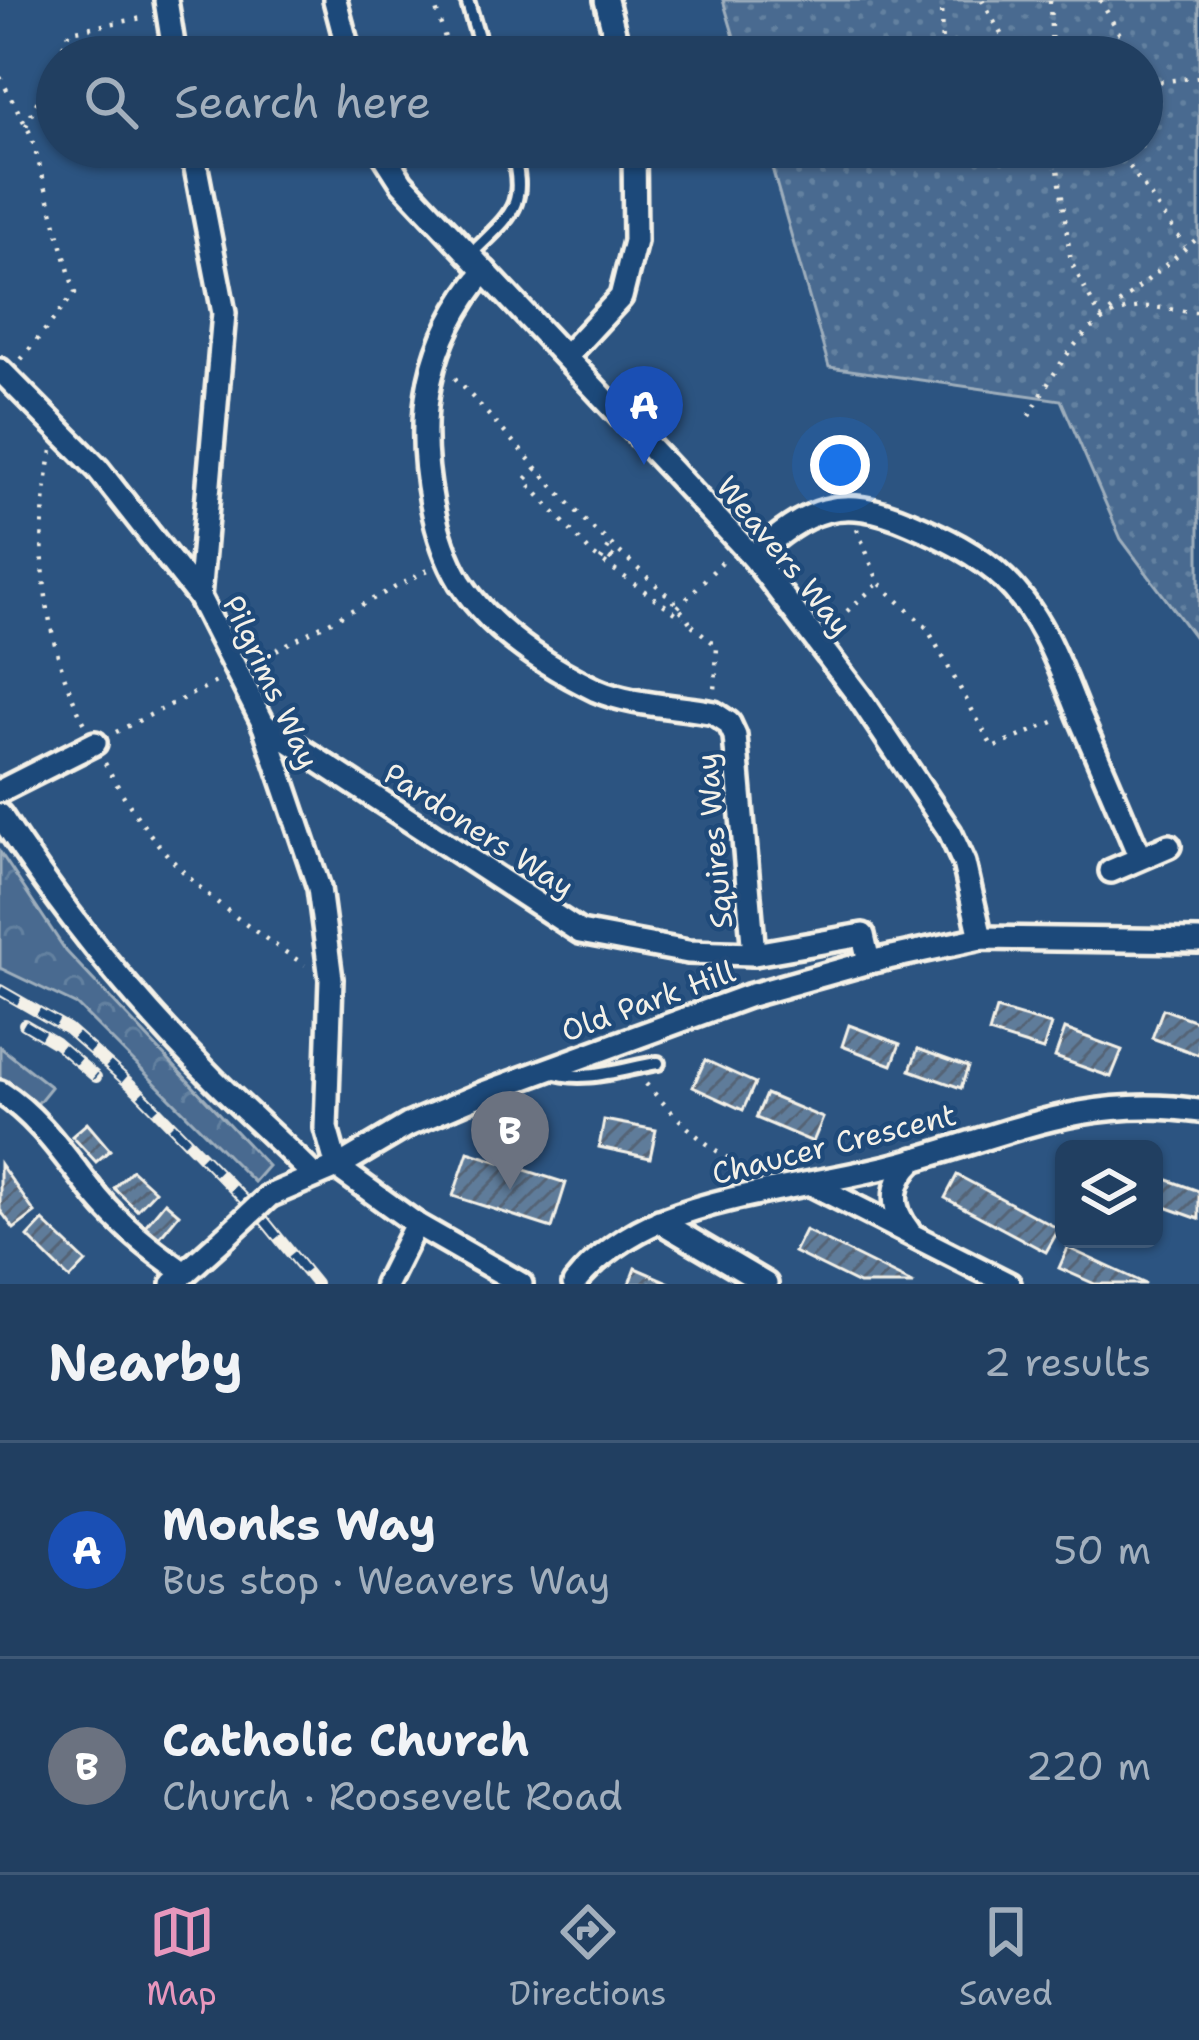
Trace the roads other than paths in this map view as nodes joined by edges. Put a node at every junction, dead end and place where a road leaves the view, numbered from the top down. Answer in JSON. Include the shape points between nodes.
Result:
{"nodes":[{"id":1,"x":335,"y":0,"type":"edge"},
{"id":2,"x":467,"y":0,"type":"edge"},
{"id":3,"x":606,"y":0,"type":"edge"},
{"id":4,"x":167,"y":6,"type":"edge"},
{"id":5,"x":172,"y":36,"type":"edge"},
{"id":6,"x":344,"y":36,"type":"edge"},
{"id":7,"x":478,"y":36,"type":"edge"},
{"id":8,"x":615,"y":36,"type":"edge"},
{"id":9,"x":196,"y":168,"type":"edge"},
{"id":10,"x":392,"y":168,"type":"edge"},
{"id":11,"x":516,"y":168,"type":"edge"},
{"id":12,"x":634,"y":168,"type":"edge"},
{"id":13,"x":478,"y":263,"type":"junction"},
{"id":14,"x":567,"y":355,"type":"junction"},
{"id":15,"x":4,"y":374,"type":"edge"},
{"id":16,"x":747,"y":550,"type":"junction"},
{"id":17,"x":199,"y":598,"type":"junction"},
{"id":18,"x":263,"y":723,"type":"junction"},
{"id":19,"x":94,"y":743,"type":"road end"},
{"id":20,"x":0,"y":791,"type":"edge"},
{"id":21,"x":0,"y":815,"type":"edge"},
{"id":22,"x":1169,"y":846,"type":"dead end"},
{"id":23,"x":1140,"y":858,"type":"junction"},
{"id":24,"x":1111,"y":871,"type":"dead end"},
{"id":25,"x":981,"y":938,"type":"junction"},
{"id":26,"x":1199,"y":941,"type":"edge"},
{"id":27,"x":754,"y":954,"type":"junction"},
{"id":28,"x":869,"y":962,"type":"junction"},
{"id":29,"x":658,"y":1064,"type":"dead end"},
{"id":30,"x":547,"y":1070,"type":"junction"},
{"id":31,"x":0,"y":1092,"type":"edge"},
{"id":32,"x":1199,"y":1111,"type":"edge"},
{"id":33,"x":915,"y":1159,"type":"junction"},
{"id":34,"x":338,"y":1167,"type":"junction"},
{"id":35,"x":314,"y":1176,"type":"junction"},
{"id":36,"x":801,"y":1187,"type":"junction"},
{"id":37,"x":659,"y":1221,"type":"junction"},
{"id":38,"x":416,"y":1224,"type":"junction"},
{"id":39,"x":911,"y":1233,"type":"junction"},
{"id":40,"x":178,"y":1278,"type":"edge"},
{"id":41,"x":386,"y":1284,"type":"edge"},
{"id":42,"x":520,"y":1284,"type":"edge"},
{"id":43,"x":574,"y":1284,"type":"edge"},
{"id":44,"x":766,"y":1284,"type":"edge"},
{"id":45,"x":1009,"y":1284,"type":"edge"}],
"edges":[{"from":1,"to":6,"type":"street"},
{"from":2,"to":7,"type":"lane"},
{"from":3,"to":8,"type":"street"},
{"from":4,"to":5,"type":"street"},
{"from":9,"to":17,"type":"street","name":"Pilgrims Way","via":[[224,313]]},
{"from":10,"to":13,"type":"street","name":"Weavers Way"},
{"from":11,"to":13,"type":"lane","via":[[517,207]]},
{"from":12,"to":14,"type":"street","via":[[635,241],[621,297]]},
{"from":13,"to":14,"type":"street","name":"Weavers Way"},
{"from":13,"to":27,"type":"street","name":"Squires Way","via":[[449,321],[425,407],[423,457],[438,532],[460,581],[496,625],[541,660],[602,693],[714,712],[729,723]]},
{"from":14,"to":16,"type":"street","name":"Weavers Way"},
{"from":15,"to":17,"type":"street","via":[[98,469]]},
{"from":16,"to":23,"type":"street","via":[[803,517],[848,508],[942,536],[1005,580],[1032,613]]},
{"from":16,"to":25,"type":"street","name":"Weavers Way","via":[[950,832]]},
{"from":17,"to":18,"type":"street","name":"Pilgrims Way"},
{"from":18,"to":27,"type":"street","name":"Pardoners Way","via":[[580,932],[688,952]]},
{"from":18,"to":34,"type":"street","name":"Pilgrims Way","via":[[319,888],[331,979],[326,1128]]},
{"from":19,"to":20,"type":"street"},
{"from":21,"to":35,"type":"street","via":[[101,958]]},
{"from":22,"to":23,"type":"street"},
{"from":23,"to":24,"type":"street"},
{"from":25,"to":26,"type":"street","name":"Old Park Hill"},
{"from":25,"to":28,"type":"street","name":"Old Park Hill"},
{"from":27,"to":28,"type":"street","name":"Pardoners Way","via":[[862,935]]},
{"from":28,"to":30,"type":"street","name":"Old Park Hill","via":[[748,996]]},
{"from":29,"to":30,"type":"lane","via":[[589,1075]]},
{"from":30,"to":34,"type":"street","name":"Old Park Hill","via":[[408,1125]]},
{"from":31,"to":40,"type":"street"},
{"from":32,"to":33,"type":"street","name":"Chaucer Crescent","via":[[1121,1106],[1069,1113]]},
{"from":33,"to":36,"type":"street","name":"Chaucer Crescent"},
{"from":33,"to":39,"type":"street","via":[[899,1175],[893,1201]]},
{"from":34,"to":35,"type":"street","name":"Old Park Hill"},
{"from":34,"to":38,"type":"street"},
{"from":35,"to":40,"type":"street","name":"Old Park Hill","bridge":true,"via":[[269,1196]]},
{"from":36,"to":37,"type":"street","name":"Chaucer Crescent"},
{"from":36,"to":39,"type":"street"},
{"from":37,"to":43,"type":"street","name":"Chaucer Crescent","via":[[588,1266]]},
{"from":37,"to":44,"type":"street"},
{"from":38,"to":41,"type":"street"},
{"from":38,"to":42,"type":"street"},
{"from":39,"to":45,"type":"street"}]}
